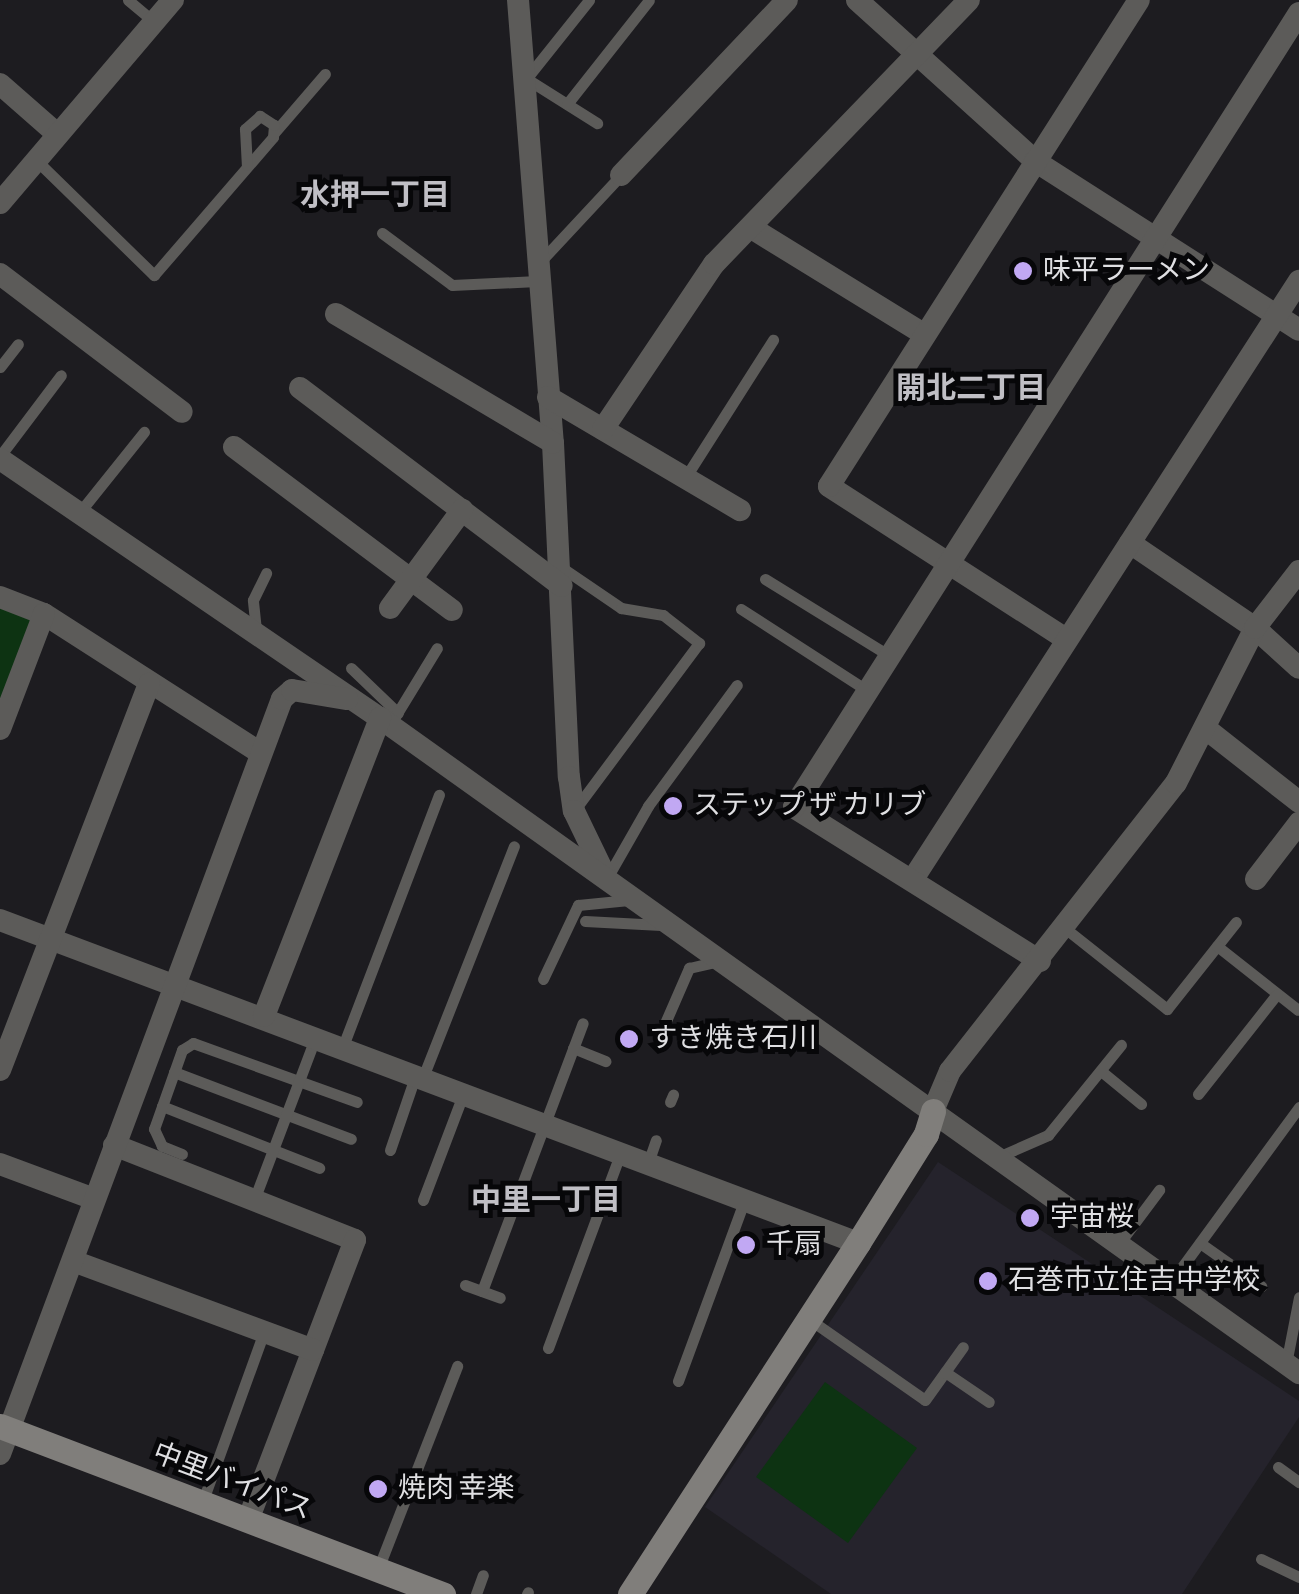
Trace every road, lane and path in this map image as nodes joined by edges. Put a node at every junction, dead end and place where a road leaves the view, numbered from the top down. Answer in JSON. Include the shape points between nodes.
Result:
{"nodes":[{"id":1,"x":128,"y":0,"type":"edge"},
{"id":2,"x":173,"y":0,"type":"edge"},
{"id":3,"x":518,"y":0,"type":"edge"},
{"id":4,"x":589,"y":0,"type":"edge"},
{"id":5,"x":649,"y":0,"type":"edge"},
{"id":6,"x":788,"y":0,"type":"edge"},
{"id":7,"x":857,"y":0,"type":"edge"},
{"id":8,"x":970,"y":0,"type":"edge"},
{"id":9,"x":1138,"y":0,"type":"edge"},
{"id":10,"x":1299,"y":13,"type":"edge"},
{"id":11,"x":154,"y":22,"type":"junction"},
{"id":12,"x":918,"y":56,"type":"junction"},
{"id":13,"x":325,"y":74,"type":"dead end"},
{"id":14,"x":525,"y":80,"type":"junction"},
{"id":15,"x":0,"y":84,"type":"edge"},
{"id":16,"x":567,"y":104,"type":"junction"},
{"id":17,"x":597,"y":123,"type":"dead end"},
{"id":18,"x":274,"y":132,"type":"junction"},
{"id":19,"x":56,"y":133,"type":"junction"},
{"id":20,"x":36,"y":160,"type":"junction"},
{"id":21,"x":1036,"y":160,"type":"junction"},
{"id":22,"x":247,"y":166,"type":"junction"},
{"id":23,"x":622,"y":175,"type":"joint"},
{"id":24,"x":0,"y":204,"type":"edge"},
{"id":25,"x":753,"y":230,"type":"junction"},
{"id":26,"x":382,"y":233,"type":"dead end"},
{"id":27,"x":1156,"y":237,"type":"junction"},
{"id":28,"x":0,"y":274,"type":"edge"},
{"id":29,"x":536,"y":274,"type":"junction"},
{"id":30,"x":1299,"y":281,"type":"edge"},
{"id":31,"x":336,"y":314,"type":"dead end"},
{"id":32,"x":1278,"y":315,"type":"junction"},
{"id":33,"x":1299,"y":330,"type":"edge"},
{"id":34,"x":922,"y":334,"type":"junction"},
{"id":35,"x":773,"y":340,"type":"dead end"},
{"id":36,"x":18,"y":344,"type":"dead end"},
{"id":37,"x":0,"y":367,"type":"edge"},
{"id":38,"x":61,"y":375,"type":"dead end"},
{"id":39,"x":300,"y":388,"type":"dead end"},
{"id":40,"x":548,"y":397,"type":"junction"},
{"id":41,"x":182,"y":412,"type":"dead end"},
{"id":42,"x":603,"y":429,"type":"junction"},
{"id":43,"x":144,"y":432,"type":"dead end"},
{"id":44,"x":553,"y":442,"type":"junction"},
{"id":45,"x":234,"y":447,"type":"dead end"},
{"id":46,"x":0,"y":458,"type":"edge"},
{"id":47,"x":685,"y":478,"type":"junction"},
{"id":48,"x":462,"y":510,"type":"junction"},
{"id":49,"x":740,"y":510,"type":"dead end"},
{"id":50,"x":79,"y":513,"type":"junction"},
{"id":51,"x":1130,"y":543,"type":"junction"},
{"id":52,"x":946,"y":562,"type":"junction"},
{"id":53,"x":1299,"y":571,"type":"edge"},
{"id":54,"x":266,"y":573,"type":"dead end"},
{"id":55,"x":562,"y":577,"type":"junction"},
{"id":56,"x":765,"y":579,"type":"dead end"},
{"id":57,"x":412,"y":580,"type":"junction"},
{"id":58,"x":0,"y":597,"type":"edge"},
{"id":59,"x":390,"y":608,"type":"dead end"},
{"id":60,"x":741,"y":609,"type":"dead end"},
{"id":61,"x":452,"y":610,"type":"dead end"},
{"id":62,"x":44,"y":614,"type":"junction"},
{"id":63,"x":1255,"y":628,"type":"junction"},
{"id":64,"x":256,"y":633,"type":"junction"},
{"id":65,"x":1066,"y":639,"type":"junction"},
{"id":66,"x":437,"y":648,"type":"dead end"},
{"id":67,"x":888,"y":655,"type":"junction"},
{"id":68,"x":350,"y":668,"type":"dead end"},
{"id":69,"x":1299,"y":668,"type":"edge"},
{"id":70,"x":148,"y":684,"type":"junction"},
{"id":71,"x":737,"y":685,"type":"dead end"},
{"id":72,"x":866,"y":690,"type":"junction"},
{"id":73,"x":356,"y":701,"type":"junction"},
{"id":74,"x":389,"y":719,"type":"junction"},
{"id":75,"x":1206,"y":728,"type":"junction"},
{"id":76,"x":0,"y":729,"type":"edge"},
{"id":77,"x":259,"y":752,"type":"junction"},
{"id":78,"x":440,"y":796,"type":"dead end"},
{"id":79,"x":1299,"y":802,"type":"edge"},
{"id":80,"x":574,"y":811,"type":"junction"},
{"id":81,"x":1299,"y":823,"type":"edge"},
{"id":82,"x":514,"y":846,"type":"dead end"},
{"id":83,"x":607,"y":878,"type":"junction"},
{"id":84,"x":913,"y":879,"type":"junction"},
{"id":85,"x":1256,"y":879,"type":"dead end"},
{"id":86,"x":638,"y":900,"type":"junction"},
{"id":87,"x":0,"y":920,"type":"edge"},
{"id":88,"x":585,"y":921,"type":"dead end"},
{"id":89,"x":1236,"y":922,"type":"dead end"},
{"id":90,"x":676,"y":926,"type":"junction"},
{"id":91,"x":1066,"y":929,"type":"junction"},
{"id":92,"x":51,"y":939,"type":"junction"},
{"id":93,"x":1217,"y":946,"type":"junction"},
{"id":94,"x":1040,"y":961,"type":"junction"},
{"id":95,"x":724,"y":962,"type":"junction"},
{"id":96,"x":543,"y":979,"type":"dead end"},
{"id":97,"x":174,"y":982,"type":"junction"},
{"id":98,"x":1277,"y":994,"type":"junction"},
{"id":99,"x":1298,"y":1010,"type":"edge"},
{"id":100,"x":264,"y":1016,"type":"junction"},
{"id":101,"x":582,"y":1023,"type":"dead end"},
{"id":102,"x":662,"y":1030,"type":"dead end"},
{"id":103,"x":316,"y":1036,"type":"junction"},
{"id":104,"x":343,"y":1046,"type":"junction"},
{"id":105,"x":1121,"y":1046,"type":"dead end"},
{"id":106,"x":573,"y":1048,"type":"junction"},
{"id":107,"x":606,"y":1061,"type":"dead end"},
{"id":108,"x":0,"y":1070,"type":"edge"},
{"id":109,"x":1101,"y":1070,"type":"junction"},
{"id":110,"x":174,"y":1072,"type":"junction"},
{"id":111,"x":419,"y":1076,"type":"junction"},
{"id":112,"x":300,"y":1080,"type":"junction"},
{"id":113,"x":464,"y":1092,"type":"junction"},
{"id":114,"x":1198,"y":1094,"type":"dead end"},
{"id":115,"x":357,"y":1102,"type":"dead end"},
{"id":116,"x":1141,"y":1104,"type":"dead end"},
{"id":117,"x":162,"y":1106,"type":"junction"},
{"id":118,"x":1299,"y":1107,"type":"edge"},
{"id":119,"x":933,"y":1111,"type":"junction"},
{"id":120,"x":286,"y":1114,"type":"junction"},
{"id":121,"x":544,"y":1123,"type":"junction"},
{"id":122,"x":351,"y":1139,"type":"dead end"},
{"id":123,"x":656,"y":1140,"type":"dead end"},
{"id":124,"x":114,"y":1145,"type":"junction"},
{"id":125,"x":390,"y":1150,"type":"dead end"},
{"id":126,"x":273,"y":1151,"type":"junction"},
{"id":127,"x":621,"y":1152,"type":"junction"},
{"id":128,"x":182,"y":1154,"type":"dead end"},
{"id":129,"x":998,"y":1157,"type":"junction"},
{"id":130,"x":648,"y":1162,"type":"junction"},
{"id":131,"x":0,"y":1164,"type":"edge"},
{"id":132,"x":319,"y":1168,"type":"dead end"},
{"id":133,"x":1158,"y":1190,"type":"dead end"},
{"id":134,"x":94,"y":1198,"type":"junction"},
{"id":135,"x":254,"y":1200,"type":"junction"},
{"id":136,"x":423,"y":1200,"type":"dead end"},
{"id":137,"x":745,"y":1200,"type":"junction"},
{"id":138,"x":858,"y":1243,"type":"junction"},
{"id":139,"x":1200,"y":1243,"type":"junction"},
{"id":140,"x":1118,"y":1245,"type":"junction"},
{"id":141,"x":73,"y":1260,"type":"junction"},
{"id":142,"x":1171,"y":1282,"type":"junction"},
{"id":143,"x":465,"y":1285,"type":"dead end"},
{"id":144,"x":1262,"y":1286,"type":"dead end"},
{"id":145,"x":482,"y":1292,"type":"junction"},
{"id":146,"x":1299,"y":1296,"type":"edge"},
{"id":147,"x":500,"y":1298,"type":"dead end"},
{"id":148,"x":809,"y":1319,"type":"junction"},
{"id":149,"x":264,"y":1332,"type":"junction"},
{"id":150,"x":962,"y":1347,"type":"dead end"},
{"id":151,"x":548,"y":1348,"type":"dead end"},
{"id":152,"x":313,"y":1350,"type":"junction"},
{"id":153,"x":458,"y":1366,"type":"dead end"},
{"id":154,"x":1293,"y":1368,"type":"edge"},
{"id":155,"x":945,"y":1372,"type":"junction"},
{"id":156,"x":678,"y":1381,"type":"dead end"},
{"id":157,"x":989,"y":1402,"type":"dead end"},
{"id":158,"x":5,"y":1427,"type":"edge"},
{"id":159,"x":0,"y":1454,"type":"edge"},
{"id":160,"x":1278,"y":1466,"type":"dead end"},
{"id":161,"x":1299,"y":1482,"type":"edge"},
{"id":162,"x":194,"y":1506,"type":"junction"},
{"id":163,"x":248,"y":1520,"type":"junction"},
{"id":164,"x":1261,"y":1558,"type":"dead end"},
{"id":165,"x":378,"y":1569,"type":"junction"},
{"id":166,"x":483,"y":1575,"type":"dead end"},
{"id":167,"x":1299,"y":1577,"type":"edge"},
{"id":168,"x":631,"y":1581,"type":"edge"},
{"id":169,"x":416,"y":1589,"type":"edge"},
{"id":170,"x":476,"y":1594,"type":"edge"}],
"edges":[{"from":1,"to":11,"type":"lane"},
{"from":2,"to":11,"type":"street"},
{"from":3,"to":14,"type":"street"},
{"from":4,"to":14,"type":"lane"},
{"from":5,"to":16,"type":"lane"},
{"from":6,"to":23,"type":"street"},
{"from":7,"to":12,"type":"street"},
{"from":8,"to":12,"type":"street"},
{"from":9,"to":21,"type":"street"},
{"from":10,"to":27,"type":"street"},
{"from":11,"to":19,"type":"street"},
{"from":12,"to":21,"type":"street"},
{"from":12,"to":25,"type":"street"},
{"from":13,"to":18,"type":"lane"},
{"from":14,"to":16,"type":"lane"},
{"from":14,"to":29,"type":"street"},
{"from":15,"to":19,"type":"street"},
{"from":16,"to":17,"type":"lane"},
{"from":18,"to":22,"type":"lane"},
{"from":18,"to":22,"type":"lane","via":[[260,116],[247,123]]},
{"from":19,"to":20,"type":"street"},
{"from":20,"to":22,"type":"lane","via":[[154,276]]},
{"from":20,"to":24,"type":"street"},
{"from":21,"to":27,"type":"street"},
{"from":21,"to":34,"type":"street"},
{"from":23,"to":29,"type":"lane"},
{"from":25,"to":34,"type":"street"},
{"from":25,"to":42,"type":"street","via":[[714,264]]},
{"from":26,"to":29,"type":"lane","via":[[452,286]]},
{"from":27,"to":32,"type":"street"},
{"from":27,"to":52,"type":"street"},
{"from":28,"to":41,"type":"street"},
{"from":29,"to":40,"type":"street"},
{"from":30,"to":32,"type":"street"},
{"from":31,"to":44,"type":"street"},
{"from":32,"to":33,"type":"street"},
{"from":32,"to":51,"type":"street"},
{"from":34,"to":52,"type":"street","via":[[829,486]]},
{"from":35,"to":47,"type":"lane"},
{"from":36,"to":37,"type":"lane"},
{"from":38,"to":46,"type":"lane"},
{"from":39,"to":48,"type":"street"},
{"from":40,"to":42,"type":"street"},
{"from":40,"to":44,"type":"street"},
{"from":42,"to":47,"type":"street"},
{"from":43,"to":50,"type":"lane"},
{"from":44,"to":55,"type":"street"},
{"from":45,"to":57,"type":"street"},
{"from":46,"to":50,"type":"street"},
{"from":47,"to":49,"type":"street"},
{"from":48,"to":55,"type":"street"},
{"from":48,"to":57,"type":"street"},
{"from":50,"to":64,"type":"street"},
{"from":51,"to":63,"type":"street"},
{"from":51,"to":65,"type":"street"},
{"from":52,"to":65,"type":"street"},
{"from":52,"to":67,"type":"street"},
{"from":53,"to":63,"type":"street"},
{"from":54,"to":64,"type":"lane","via":[[253,600]]},
{"from":55,"to":80,"type":"street"},
{"from":55,"to":80,"type":"lane","via":[[620,608],[662,615],[699,643]]},
{"from":56,"to":67,"type":"lane"},
{"from":57,"to":59,"type":"street"},
{"from":57,"to":61,"type":"street"},
{"from":58,"to":62,"type":"street"},
{"from":60,"to":72,"type":"lane"},
{"from":62,"to":70,"type":"street"},
{"from":62,"to":76,"type":"street"},
{"from":63,"to":69,"type":"street"},
{"from":63,"to":75,"type":"street"},
{"from":64,"to":73,"type":"street"},
{"from":65,"to":84,"type":"street"},
{"from":66,"to":74,"type":"lane"},
{"from":67,"to":72,"type":"street"},
{"from":68,"to":74,"type":"lane","via":[[372,682]]},
{"from":70,"to":77,"type":"street"},
{"from":70,"to":92,"type":"street"},
{"from":71,"to":83,"type":"lane","via":[[648,806]]},
{"from":72,"to":84,"type":"street","via":[[794,807]]},
{"from":73,"to":74,"type":"street"},
{"from":73,"to":77,"type":"street","via":[[284,694]]},
{"from":74,"to":83,"type":"street"},
{"from":74,"to":100,"type":"street"},
{"from":75,"to":79,"type":"street"},
{"from":75,"to":91,"type":"street","via":[[1176,784]]},
{"from":77,"to":97,"type":"street"},
{"from":78,"to":104,"type":"lane"},
{"from":80,"to":83,"type":"street"},
{"from":81,"to":85,"type":"street"},
{"from":82,"to":111,"type":"lane"},
{"from":83,"to":86,"type":"street"},
{"from":84,"to":94,"type":"street"},
{"from":86,"to":90,"type":"street"},
{"from":86,"to":96,"type":"lane","via":[[578,905]]},
{"from":87,"to":92,"type":"street"},
{"from":88,"to":90,"type":"lane"},
{"from":89,"to":93,"type":"lane"},
{"from":90,"to":95,"type":"street"},
{"from":91,"to":93,"type":"lane","via":[[1167,1009]]},
{"from":91,"to":94,"type":"street"},
{"from":92,"to":97,"type":"street"},
{"from":92,"to":108,"type":"street"},
{"from":93,"to":98,"type":"lane"},
{"from":94,"to":119,"type":"street","via":[[950,1071]]},
{"from":95,"to":102,"type":"lane","via":[[689,968]]},
{"from":95,"to":119,"type":"street"},
{"from":97,"to":100,"type":"street"},
{"from":97,"to":124,"type":"street"},
{"from":98,"to":99,"type":"lane"},
{"from":98,"to":114,"type":"lane"},
{"from":100,"to":103,"type":"street"},
{"from":101,"to":106,"type":"lane"},
{"from":103,"to":104,"type":"street"},
{"from":103,"to":112,"type":"lane"},
{"from":104,"to":111,"type":"street"},
{"from":105,"to":109,"type":"lane"},
{"from":106,"to":107,"type":"lane"},
{"from":106,"to":121,"type":"lane"},
{"from":109,"to":116,"type":"lane"},
{"from":109,"to":129,"type":"lane","via":[[1048,1135]]},
{"from":110,"to":112,"type":"lane","via":[[182,1050],[193,1042]]},
{"from":110,"to":117,"type":"lane"},
{"from":110,"to":120,"type":"lane"},
{"from":111,"to":113,"type":"street"},
{"from":111,"to":125,"type":"lane"},
{"from":112,"to":115,"type":"lane"},
{"from":112,"to":120,"type":"lane"},
{"from":113,"to":121,"type":"street"},
{"from":113,"to":136,"type":"lane"},
{"from":117,"to":126,"type":"lane"},
{"from":117,"to":128,"type":"lane","via":[[155,1137]]},
{"from":118,"to":139,"type":"lane"},
{"from":119,"to":129,"type":"street"},
{"from":119,"to":138,"type":"street","via":[[926,1134]]},
{"from":120,"to":122,"type":"lane"},
{"from":120,"to":126,"type":"lane"},
{"from":121,"to":127,"type":"street"},
{"from":121,"to":145,"type":"lane"},
{"from":123,"to":130,"type":"lane"},
{"from":124,"to":134,"type":"street"},
{"from":124,"to":135,"type":"street"},
{"from":126,"to":132,"type":"lane"},
{"from":126,"to":135,"type":"lane"},
{"from":127,"to":130,"type":"street"},
{"from":127,"to":151,"type":"lane"},
{"from":129,"to":140,"type":"street"},
{"from":130,"to":137,"type":"street"},
{"from":131,"to":134,"type":"street"},
{"from":133,"to":140,"type":"lane"},
{"from":134,"to":141,"type":"street"},
{"from":135,"to":152,"type":"street","via":[[355,1240]]},
{"from":137,"to":138,"type":"street"},
{"from":137,"to":156,"type":"lane"},
{"from":138,"to":148,"type":"street"},
{"from":139,"to":142,"type":"lane"},
{"from":139,"to":144,"type":"lane"},
{"from":140,"to":142,"type":"street"},
{"from":141,"to":149,"type":"street"},
{"from":141,"to":158,"type":"street"},
{"from":142,"to":154,"type":"street"},
{"from":143,"to":145,"type":"lane"},
{"from":145,"to":147,"type":"lane"},
{"from":146,"to":154,"type":"lane"},
{"from":148,"to":155,"type":"lane","via":[[925,1400]]},
{"from":148,"to":168,"type":"street","via":[[682,1497]]},
{"from":149,"to":152,"type":"street"},
{"from":149,"to":162,"type":"lane"},
{"from":150,"to":155,"type":"lane"},
{"from":152,"to":163,"type":"street"},
{"from":153,"to":165,"type":"lane"},
{"from":155,"to":157,"type":"lane"},
{"from":158,"to":159,"type":"street"},
{"from":158,"to":162,"type":"street","name":"中里バイパス"},
{"from":160,"to":161,"type":"lane"},
{"from":162,"to":163,"type":"street","name":"中里バイパス"},
{"from":163,"to":165,"type":"street","name":"中里バイパス"},
{"from":164,"to":167,"type":"lane"},
{"from":165,"to":169,"type":"street","name":"中里バイパス"},
{"from":166,"to":170,"type":"lane"}]}
